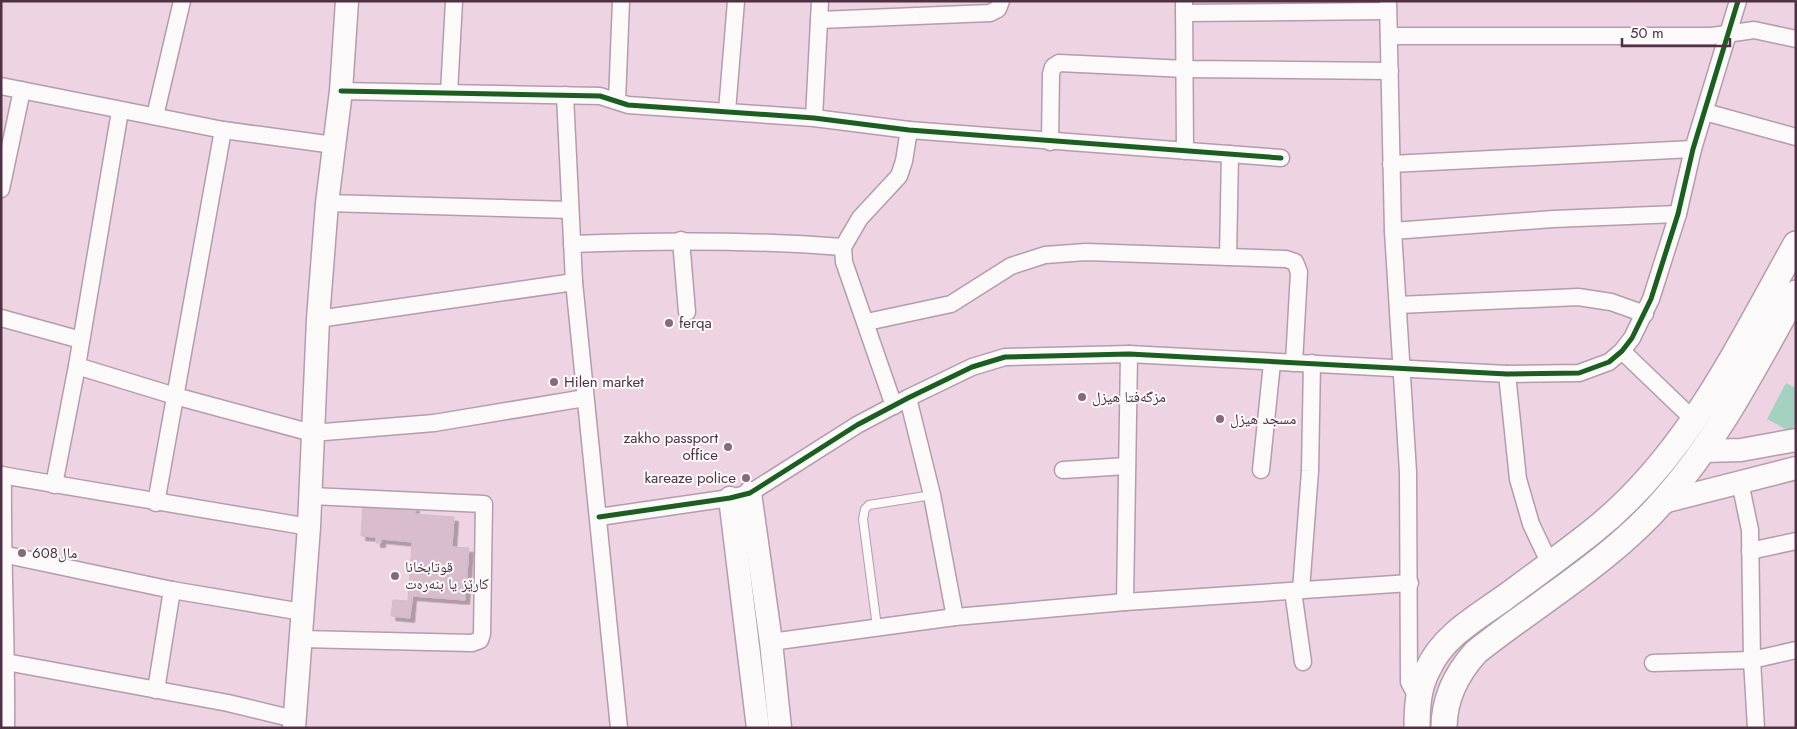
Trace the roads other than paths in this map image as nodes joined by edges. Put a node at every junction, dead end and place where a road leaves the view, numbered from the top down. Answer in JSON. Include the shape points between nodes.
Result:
{"nodes":[{"id":1,"x":182,"y":1,"type":"edge"},
{"id":2,"x":347,"y":1,"type":"edge"},
{"id":3,"x":454,"y":1,"type":"edge"},
{"id":4,"x":621,"y":1,"type":"edge"},
{"id":5,"x":736,"y":1,"type":"edge"},
{"id":6,"x":820,"y":1,"type":"edge"},
{"id":7,"x":1001,"y":1,"type":"edge"},
{"id":8,"x":1738,"y":1,"type":"edge"},
{"id":9,"x":1388,"y":6,"type":"edge"},
{"id":10,"x":1184,"y":7,"type":"edge"},
{"id":11,"x":895,"y":9,"type":"edge"},
{"id":12,"x":819,"y":20,"type":"junction"},
{"id":13,"x":1728,"y":33,"type":"junction"},
{"id":14,"x":1389,"y":36,"type":"junction"},
{"id":15,"x":1796,"y":39,"type":"edge"},
{"id":16,"x":1186,"y":70,"type":"junction"},
{"id":17,"x":1390,"y":71,"type":"junction"},
{"id":18,"x":1,"y":86,"type":"edge"},
{"id":19,"x":22,"y":90,"type":"junction"},
{"id":20,"x":341,"y":91,"type":"junction"},
{"id":21,"x":449,"y":93,"type":"junction"},
{"id":22,"x":565,"y":94,"type":"junction"},
{"id":23,"x":617,"y":101,"type":"junction"},
{"id":24,"x":120,"y":111,"type":"junction"},
{"id":25,"x":727,"y":111,"type":"junction"},
{"id":26,"x":1704,"y":112,"type":"junction"},
{"id":27,"x":155,"y":116,"type":"junction"},
{"id":28,"x":814,"y":118,"type":"junction"},
{"id":29,"x":223,"y":130,"type":"junction"},
{"id":30,"x":909,"y":130,"type":"junction"},
{"id":31,"x":1796,"y":137,"type":"edge"},
{"id":32,"x":1050,"y":142,"type":"junction"},
{"id":33,"x":334,"y":145,"type":"junction"},
{"id":34,"x":1693,"y":149,"type":"junction"},
{"id":35,"x":1185,"y":151,"type":"junction"},
{"id":36,"x":1230,"y":154,"type":"junction"},
{"id":37,"x":1280,"y":158,"type":"dead end"},
{"id":38,"x":1391,"y":164,"type":"junction"},
{"id":39,"x":1,"y":189,"type":"edge"},
{"id":40,"x":327,"y":203,"type":"junction"},
{"id":41,"x":570,"y":210,"type":"junction"},
{"id":42,"x":1678,"y":214,"type":"junction"},
{"id":43,"x":1393,"y":231,"type":"junction"},
{"id":44,"x":682,"y":240,"type":"junction"},
{"id":45,"x":572,"y":244,"type":"junction"},
{"id":46,"x":1796,"y":244,"type":"edge"},
{"id":47,"x":843,"y":247,"type":"junction"},
{"id":48,"x":1228,"y":257,"type":"junction"},
{"id":49,"x":574,"y":282,"type":"junction"},
{"id":50,"x":1796,"y":293,"type":"edge"},
{"id":51,"x":1398,"y":305,"type":"junction"},
{"id":52,"x":686,"y":312,"type":"dead end"},
{"id":53,"x":1645,"y":314,"type":"junction"},
{"id":54,"x":1,"y":318,"type":"edge"},
{"id":55,"x":318,"y":319,"type":"junction"},
{"id":56,"x":866,"y":322,"type":"junction"},
{"id":57,"x":81,"y":340,"type":"junction"},
{"id":58,"x":1622,"y":351,"type":"junction"},
{"id":59,"x":1129,"y":354,"type":"junction"},
{"id":60,"x":1272,"y":363,"type":"junction"},
{"id":61,"x":1294,"y":363,"type":"junction"},
{"id":62,"x":1312,"y":363,"type":"junction"},
{"id":63,"x":77,"y":366,"type":"junction"},
{"id":64,"x":1402,"y":369,"type":"junction"},
{"id":65,"x":1507,"y":374,"type":"junction"},
{"id":66,"x":175,"y":396,"type":"junction"},
{"id":67,"x":585,"y":398,"type":"junction"},
{"id":68,"x":908,"y":398,"type":"junction"},
{"id":69,"x":894,"y":406,"type":"junction"},
{"id":70,"x":1694,"y":421,"type":"junction"},
{"id":71,"x":312,"y":433,"type":"junction"},
{"id":72,"x":1796,"y":440,"type":"edge"},
{"id":73,"x":1703,"y":451,"type":"junction"},
{"id":74,"x":1127,"y":466,"type":"junction"},
{"id":75,"x":1796,"y":468,"type":"edge"},
{"id":76,"x":1063,"y":470,"type":"dead end"},
{"id":77,"x":1261,"y":470,"type":"dead end"},
{"id":78,"x":2,"y":475,"type":"edge"},
{"id":79,"x":1740,"y":482,"type":"junction"},
{"id":80,"x":54,"y":485,"type":"junction"},
{"id":81,"x":932,"y":495,"type":"junction"},
{"id":82,"x":311,"y":496,"type":"junction"},
{"id":83,"x":740,"y":496,"type":"junction"},
{"id":84,"x":1663,"y":502,"type":"junction"},
{"id":85,"x":156,"y":503,"type":"junction"},
{"id":86,"x":599,"y":517,"type":"junction"},
{"id":87,"x":309,"y":527,"type":"junction"},
{"id":88,"x":1796,"y":541,"type":"edge"},
{"id":89,"x":1750,"y":551,"type":"junction"},
{"id":90,"x":2,"y":554,"type":"edge"},
{"id":91,"x":1550,"y":564,"type":"junction"},
{"id":92,"x":1410,"y":583,"type":"junction"},
{"id":93,"x":172,"y":590,"type":"junction"},
{"id":94,"x":1297,"y":590,"type":"junction"},
{"id":95,"x":1125,"y":602,"type":"junction"},
{"id":96,"x":302,"y":612,"type":"junction"},
{"id":97,"x":955,"y":617,"type":"junction"},
{"id":98,"x":877,"y":628,"type":"junction"},
{"id":99,"x":301,"y":639,"type":"junction"},
{"id":100,"x":771,"y":642,"type":"junction"},
{"id":101,"x":1796,"y":650,"type":"edge"},
{"id":102,"x":1752,"y":660,"type":"junction"},
{"id":103,"x":6,"y":662,"type":"junction"},
{"id":104,"x":1303,"y":662,"type":"dead end"},
{"id":105,"x":1653,"y":664,"type":"dead end"},
{"id":106,"x":4,"y":683,"type":"edge"},
{"id":107,"x":156,"y":690,"type":"junction"},
{"id":108,"x":1418,"y":699,"type":"junction"},
{"id":109,"x":294,"y":723,"type":"edge"},
{"id":110,"x":6,"y":728,"type":"edge"},
{"id":111,"x":619,"y":728,"type":"edge"},
{"id":112,"x":758,"y":728,"type":"edge"},
{"id":113,"x":780,"y":728,"type":"edge"},
{"id":114,"x":1417,"y":728,"type":"edge"},
{"id":115,"x":1444,"y":728,"type":"edge"},
{"id":116,"x":1756,"y":728,"type":"edge"}],
"edges":[{"from":1,"to":27,"type":"street"},
{"from":2,"to":20,"type":"street"},
{"from":3,"to":21,"type":"street"},
{"from":4,"to":23,"type":"street"},
{"from":5,"to":25,"type":"street"},
{"from":6,"to":12,"type":"street"},
{"from":7,"to":11,"type":"street","via":[[998,8],[990,13]]},
{"from":8,"to":13,"type":"street"},
{"from":9,"to":10,"type":"street"},
{"from":9,"to":14,"type":"street"},
{"from":10,"to":16,"type":"street"},
{"from":11,"to":12,"type":"street"},
{"from":12,"to":28,"type":"street"},
{"from":13,"to":14,"type":"street","via":[[1712,36]]},
{"from":13,"to":15,"type":"street","via":[[1754,30]]},
{"from":13,"to":26,"type":"street"},
{"from":14,"to":17,"type":"street"},
{"from":16,"to":17,"type":"street"},
{"from":16,"to":32,"type":"street","via":[[1056,65],[1051,74]]},
{"from":16,"to":35,"type":"street"},
{"from":17,"to":38,"type":"street"},
{"from":18,"to":19,"type":"street"},
{"from":19,"to":24,"type":"street"},
{"from":19,"to":39,"type":"street"},
{"from":20,"to":21,"type":"street"},
{"from":20,"to":33,"type":"street"},
{"from":21,"to":22,"type":"street"},
{"from":22,"to":23,"type":"street","via":[[600,96]]},
{"from":22,"to":41,"type":"street"},
{"from":23,"to":25,"type":"street","via":[[628,105]]},
{"from":24,"to":27,"type":"street"},
{"from":24,"to":57,"type":"street"},
{"from":25,"to":28,"type":"street"},
{"from":26,"to":31,"type":"street"},
{"from":26,"to":34,"type":"street"},
{"from":27,"to":29,"type":"street"},
{"from":28,"to":30,"type":"street"},
{"from":29,"to":33,"type":"street"},
{"from":29,"to":66,"type":"street"},
{"from":30,"to":32,"type":"street"},
{"from":30,"to":47,"type":"street","via":[[899,176],[860,218]]},
{"from":32,"to":35,"type":"street"},
{"from":33,"to":40,"type":"street"},
{"from":34,"to":38,"type":"street"},
{"from":34,"to":42,"type":"street"},
{"from":35,"to":36,"type":"street"},
{"from":36,"to":37,"type":"street"},
{"from":36,"to":48,"type":"street"},
{"from":38,"to":43,"type":"street"},
{"from":40,"to":41,"type":"street"},
{"from":40,"to":55,"type":"street"},
{"from":41,"to":45,"type":"street"},
{"from":42,"to":43,"type":"street"},
{"from":42,"to":53,"type":"street"},
{"from":43,"to":51,"type":"street"},
{"from":44,"to":45,"type":"street"},
{"from":44,"to":47,"type":"street"},
{"from":44,"to":52,"type":"street"},
{"from":45,"to":49,"type":"street"},
{"from":46,"to":70,"type":"main road"},
{"from":47,"to":56,"type":"street","via":[[844,262]]},
{"from":48,"to":56,"type":"street","via":[[1086,252],[1045,255],[1011,266],[951,304]]},
{"from":48,"to":61,"type":"street","via":[[1291,260],[1298,266]]},
{"from":49,"to":55,"type":"street"},
{"from":49,"to":67,"type":"street"},
{"from":50,"to":73,"type":"main road","via":[[1719,429]]},
{"from":51,"to":53,"type":"street","via":[[1578,297],[1611,302]]},
{"from":51,"to":64,"type":"street"},
{"from":53,"to":58,"type":"street"},
{"from":54,"to":57,"type":"street"},
{"from":55,"to":71,"type":"street"},
{"from":56,"to":69,"type":"street"},
{"from":57,"to":63,"type":"street"},
{"from":58,"to":65,"type":"street","via":[[1609,362],[1579,373]]},
{"from":58,"to":70,"type":"street"},
{"from":59,"to":60,"type":"street"},
{"from":59,"to":68,"type":"street","via":[[1005,356],[972,367]]},
{"from":59,"to":74,"type":"street"},
{"from":60,"to":61,"type":"street"},
{"from":60,"to":77,"type":"street"},
{"from":61,"to":62,"type":"street"},
{"from":62,"to":64,"type":"street"},
{"from":62,"to":94,"type":"street","via":[[1310,471]]},
{"from":63,"to":66,"type":"street"},
{"from":63,"to":80,"type":"street"},
{"from":64,"to":65,"type":"street"},
{"from":64,"to":92,"type":"street"},
{"from":65,"to":91,"type":"street","via":[[1518,479],[1531,524]]},
{"from":66,"to":71,"type":"street"},
{"from":66,"to":85,"type":"street"},
{"from":67,"to":71,"type":"street","via":[[434,422]]},
{"from":67,"to":86,"type":"street"},
{"from":68,"to":69,"type":"street"},
{"from":68,"to":81,"type":"street"},
{"from":69,"to":83,"type":"street"},
{"from":70,"to":91,"type":"main road","via":[[1635,494]]},
{"from":71,"to":82,"type":"street"},
{"from":72,"to":73,"type":"street","via":[[1741,450]]},
{"from":73,"to":84,"type":"main road"},
{"from":74,"to":76,"type":"street"},
{"from":74,"to":95,"type":"street"},
{"from":75,"to":79,"type":"street"},
{"from":78,"to":80,"type":"street"},
{"from":78,"to":90,"type":"street"},
{"from":79,"to":84,"type":"street"},
{"from":79,"to":89,"type":"street","via":[[1750,530]]},
{"from":80,"to":85,"type":"street"},
{"from":81,"to":97,"type":"street"},
{"from":81,"to":98,"type":"lane","via":[[869,505],[865,509],[863,519]]},
{"from":82,"to":87,"type":"street"},
{"from":82,"to":99,"type":"street","via":[[484,504],[482,634],[480,640],[472,643]]},
{"from":83,"to":86,"type":"street"},
{"from":83,"to":100,"type":"street"},
{"from":83,"to":112,"type":"street"},
{"from":84,"to":115,"type":"main road","via":[[1594,566],[1464,664],[1450,692]]},
{"from":85,"to":87,"type":"street"},
{"from":86,"to":111,"type":"street"},
{"from":87,"to":96,"type":"street"},
{"from":88,"to":89,"type":"street"},
{"from":89,"to":102,"type":"street"},
{"from":90,"to":93,"type":"street"},
{"from":90,"to":103,"type":"street"},
{"from":91,"to":108,"type":"main road","via":[[1450,638],[1428,668]]},
{"from":92,"to":94,"type":"street"},
{"from":92,"to":108,"type":"street","via":[[1408,682]]},
{"from":93,"to":96,"type":"street"},
{"from":93,"to":107,"type":"street"},
{"from":94,"to":95,"type":"street"},
{"from":94,"to":104,"type":"street"},
{"from":95,"to":97,"type":"street"},
{"from":96,"to":99,"type":"street"},
{"from":97,"to":98,"type":"street"},
{"from":98,"to":100,"type":"street"},
{"from":99,"to":109,"type":"street"},
{"from":100,"to":113,"type":"street"},
{"from":101,"to":102,"type":"street"},
{"from":102,"to":105,"type":"street"},
{"from":102,"to":116,"type":"street"},
{"from":103,"to":106,"type":"street"},
{"from":103,"to":107,"type":"street"},
{"from":106,"to":110,"type":"street"},
{"from":107,"to":109,"type":"street"},
{"from":108,"to":114,"type":"main road"}]}
